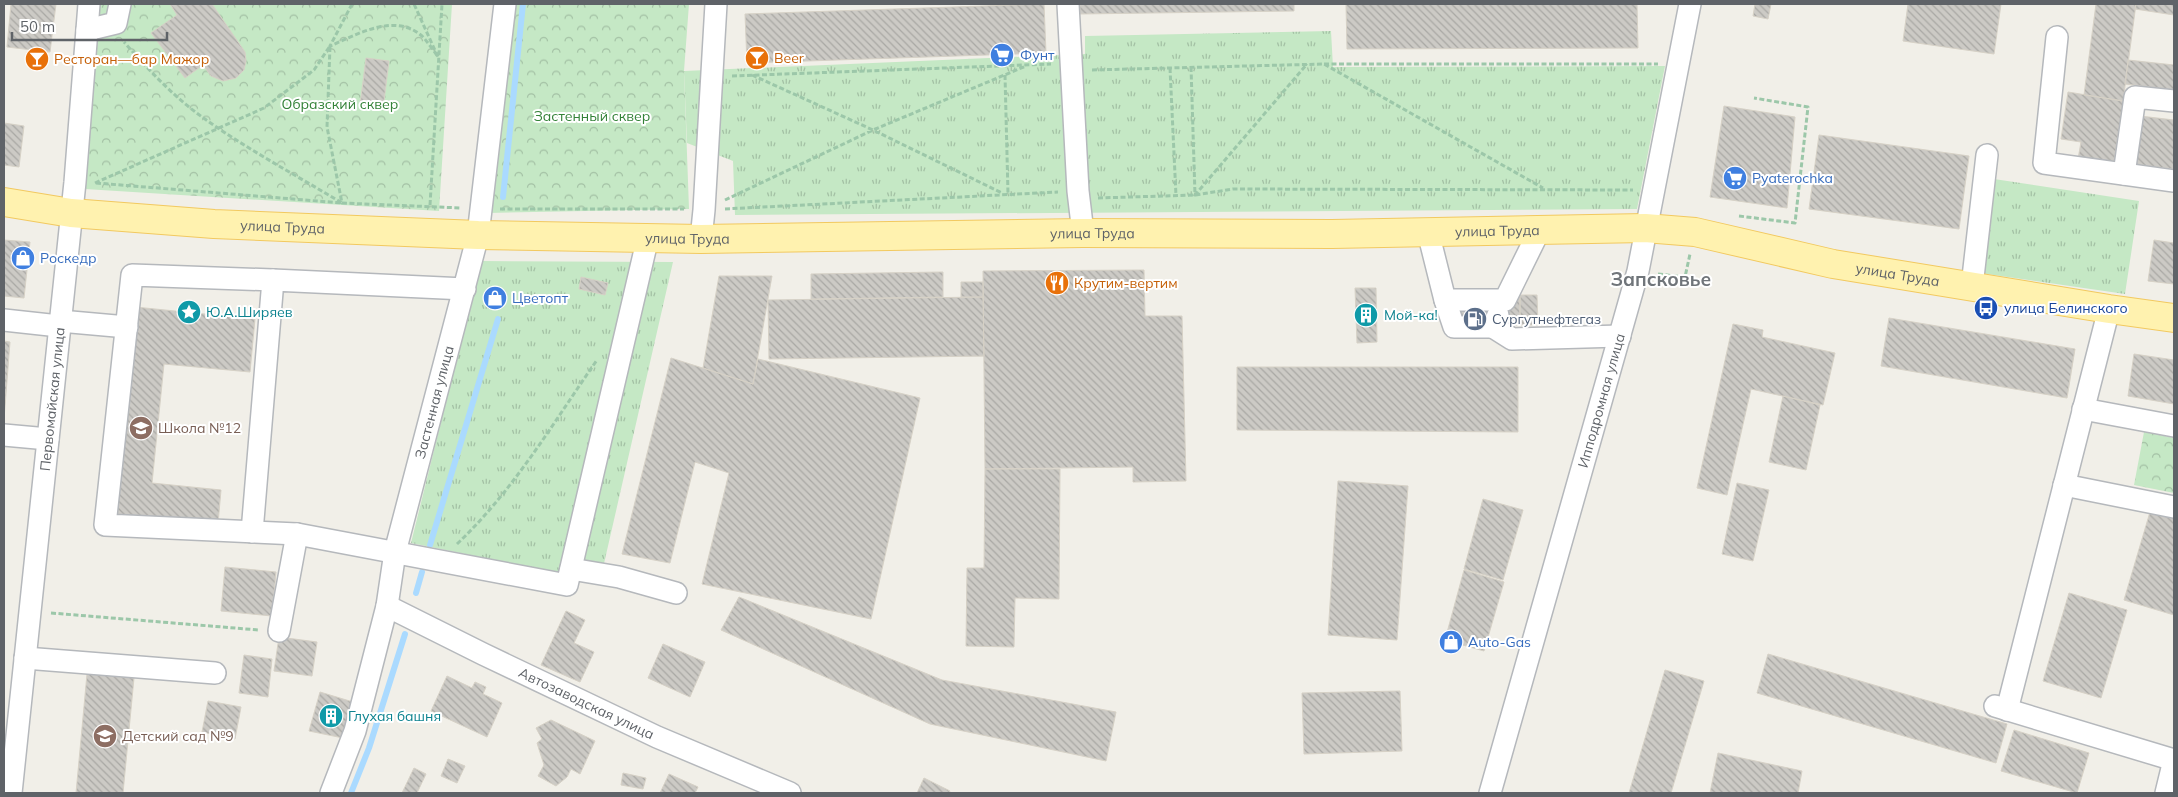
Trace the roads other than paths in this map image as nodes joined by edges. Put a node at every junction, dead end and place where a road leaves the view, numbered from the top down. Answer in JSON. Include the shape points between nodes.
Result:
{"nodes":[{"id":1,"x":89,"y":4,"type":"edge"},
{"id":2,"x":120,"y":4,"type":"edge"},
{"id":3,"x":505,"y":4,"type":"edge"},
{"id":4,"x":716,"y":4,"type":"edge"},
{"id":5,"x":1068,"y":4,"type":"edge"},
{"id":6,"x":1690,"y":4,"type":"edge"},
{"id":7,"x":87,"y":30,"type":"junction"},
{"id":8,"x":2058,"y":37,"type":"dead end"},
{"id":9,"x":2174,"y":101,"type":"edge"},
{"id":10,"x":1987,"y":155,"type":"dead end"},
{"id":11,"x":2124,"y":174,"type":"junction"},
{"id":12,"x":2174,"y":181,"type":"edge"},
{"id":13,"x":4,"y":202,"type":"edge"},
{"id":14,"x":71,"y":213,"type":"junction"},
{"id":15,"x":1647,"y":216,"type":"junction"},
{"id":16,"x":1540,"y":231,"type":"junction"},
{"id":17,"x":1428,"y":232,"type":"junction"},
{"id":18,"x":1083,"y":233,"type":"junction"},
{"id":19,"x":478,"y":235,"type":"junction"},
{"id":20,"x":648,"y":237,"type":"junction"},
{"id":21,"x":701,"y":239,"type":"junction"},
{"id":22,"x":274,"y":280,"type":"junction"},
{"id":23,"x":1972,"y":286,"type":"junction"},
{"id":24,"x":465,"y":289,"type":"junction"},
{"id":25,"x":1445,"y":300,"type":"junction"},
{"id":26,"x":1505,"y":300,"type":"junction"},
{"id":27,"x":2109,"y":309,"type":"junction"},
{"id":28,"x":2174,"y":318,"type":"edge"},
{"id":29,"x":4,"y":320,"type":"edge"},
{"id":30,"x":60,"y":323,"type":"junction"},
{"id":31,"x":127,"y":327,"type":"junction"},
{"id":32,"x":1493,"y":327,"type":"junction"},
{"id":33,"x":1620,"y":336,"type":"junction"},
{"id":34,"x":2083,"y":409,"type":"junction"},
{"id":35,"x":2174,"y":426,"type":"edge"},
{"id":36,"x":4,"y":435,"type":"edge"},
{"id":37,"x":48,"y":439,"type":"junction"},
{"id":38,"x":2064,"y":485,"type":"junction"},
{"id":39,"x":2174,"y":507,"type":"edge"},
{"id":40,"x":252,"y":532,"type":"junction"},
{"id":41,"x":297,"y":534,"type":"junction"},
{"id":42,"x":394,"y":552,"type":"junction"},
{"id":43,"x":571,"y":569,"type":"junction"},
{"id":44,"x":676,"y":593,"type":"dead end"},
{"id":45,"x":387,"y":606,"type":"junction"},
{"id":46,"x":279,"y":631,"type":"road end"},
{"id":47,"x":25,"y":658,"type":"junction"},
{"id":48,"x":215,"y":673,"type":"dead end"},
{"id":49,"x":2174,"y":760,"type":"edge"},
{"id":50,"x":11,"y":793,"type":"edge"},
{"id":51,"x":331,"y":793,"type":"edge"},
{"id":52,"x":790,"y":793,"type":"edge"},
{"id":53,"x":1490,"y":793,"type":"edge"},
{"id":54,"x":2166,"y":793,"type":"edge"}],
"edges":[{"from":1,"to":7,"type":"street","name":"Первомайская улица"},
{"from":2,"to":7,"type":"street","via":[[116,23]]},
{"from":3,"to":19,"type":"street","name":"Застенная улица"},
{"from":4,"to":21,"type":"street"},
{"from":5,"to":18,"type":"street","via":[[1078,198]]},
{"from":6,"to":15,"type":"street","name":"Ипподромная улица"},
{"from":7,"to":14,"type":"street","name":"Первомайская улица","via":[[85,183]]},
{"from":8,"to":11,"type":"street","via":[[2044,163]]},
{"from":9,"to":11,"type":"street","via":[[2135,97]]},
{"from":10,"to":23,"type":"street"},
{"from":11,"to":12,"type":"street"},
{"from":13,"to":14,"type":"main road","name":"улица Труда"},
{"from":14,"to":19,"type":"main road","name":"улица Труда","via":[[214,224]]},
{"from":14,"to":30,"type":"street","name":"Первомайская улица"},
{"from":15,"to":16,"type":"main road","name":"улица Труда"},
{"from":15,"to":23,"type":"main road","name":"улица Труда","via":[[1695,232],[1833,264]]},
{"from":15,"to":33,"type":"street","name":"Ипподромная улица","via":[[1638,271]]},
{"from":16,"to":17,"type":"main road","name":"улица Труда"},
{"from":16,"to":26,"type":"street"},
{"from":17,"to":18,"type":"main road","name":"улица Труда"},
{"from":17,"to":25,"type":"street"},
{"from":18,"to":21,"type":"main road","name":"улица Труда"},
{"from":19,"to":20,"type":"main road","name":"улица Труда"},
{"from":19,"to":24,"type":"street","name":"Застенная улица"},
{"from":20,"to":21,"type":"main road","name":"улица Труда"},
{"from":20,"to":43,"type":"street"},
{"from":22,"to":24,"type":"street"},
{"from":22,"to":31,"type":"street","via":[[132,275]]},
{"from":22,"to":40,"type":"street"},
{"from":23,"to":27,"type":"main road","name":"улица Труда"},
{"from":24,"to":42,"type":"street","name":"Застенная улица"},
{"from":25,"to":26,"type":"street"},
{"from":25,"to":32,"type":"street","via":[[1454,327]]},
{"from":26,"to":32,"type":"street"},
{"from":27,"to":28,"type":"main road","name":"улица Труда"},
{"from":27,"to":34,"type":"street"},
{"from":29,"to":30,"type":"street"},
{"from":30,"to":31,"type":"street"},
{"from":30,"to":37,"type":"street","name":"Первомайская улица"},
{"from":31,"to":40,"type":"street","via":[[105,525]]},
{"from":32,"to":33,"type":"street","via":[[1512,339]]},
{"from":33,"to":53,"type":"street","name":"Ипподромная улица"},
{"from":34,"to":35,"type":"street"},
{"from":34,"to":38,"type":"street"},
{"from":36,"to":37,"type":"street"},
{"from":37,"to":47,"type":"street","name":"Первомайская улица"},
{"from":38,"to":39,"type":"street"},
{"from":38,"to":49,"type":"street","via":[[2000,707]]},
{"from":40,"to":41,"type":"street"},
{"from":41,"to":42,"type":"street"},
{"from":41,"to":46,"type":"street"},
{"from":42,"to":43,"type":"street","via":[[567,585]]},
{"from":42,"to":45,"type":"street","name":"Застенная улица"},
{"from":43,"to":44,"type":"street","via":[[619,577]]},
{"from":45,"to":51,"type":"street","name":"Застенная улица","via":[[355,731]]},
{"from":45,"to":52,"type":"street","name":"Автозаводская улица","via":[[656,737]]},
{"from":47,"to":48,"type":"street"},
{"from":47,"to":50,"type":"street","name":"Первомайская улица"},
{"from":49,"to":54,"type":"street"}]}
